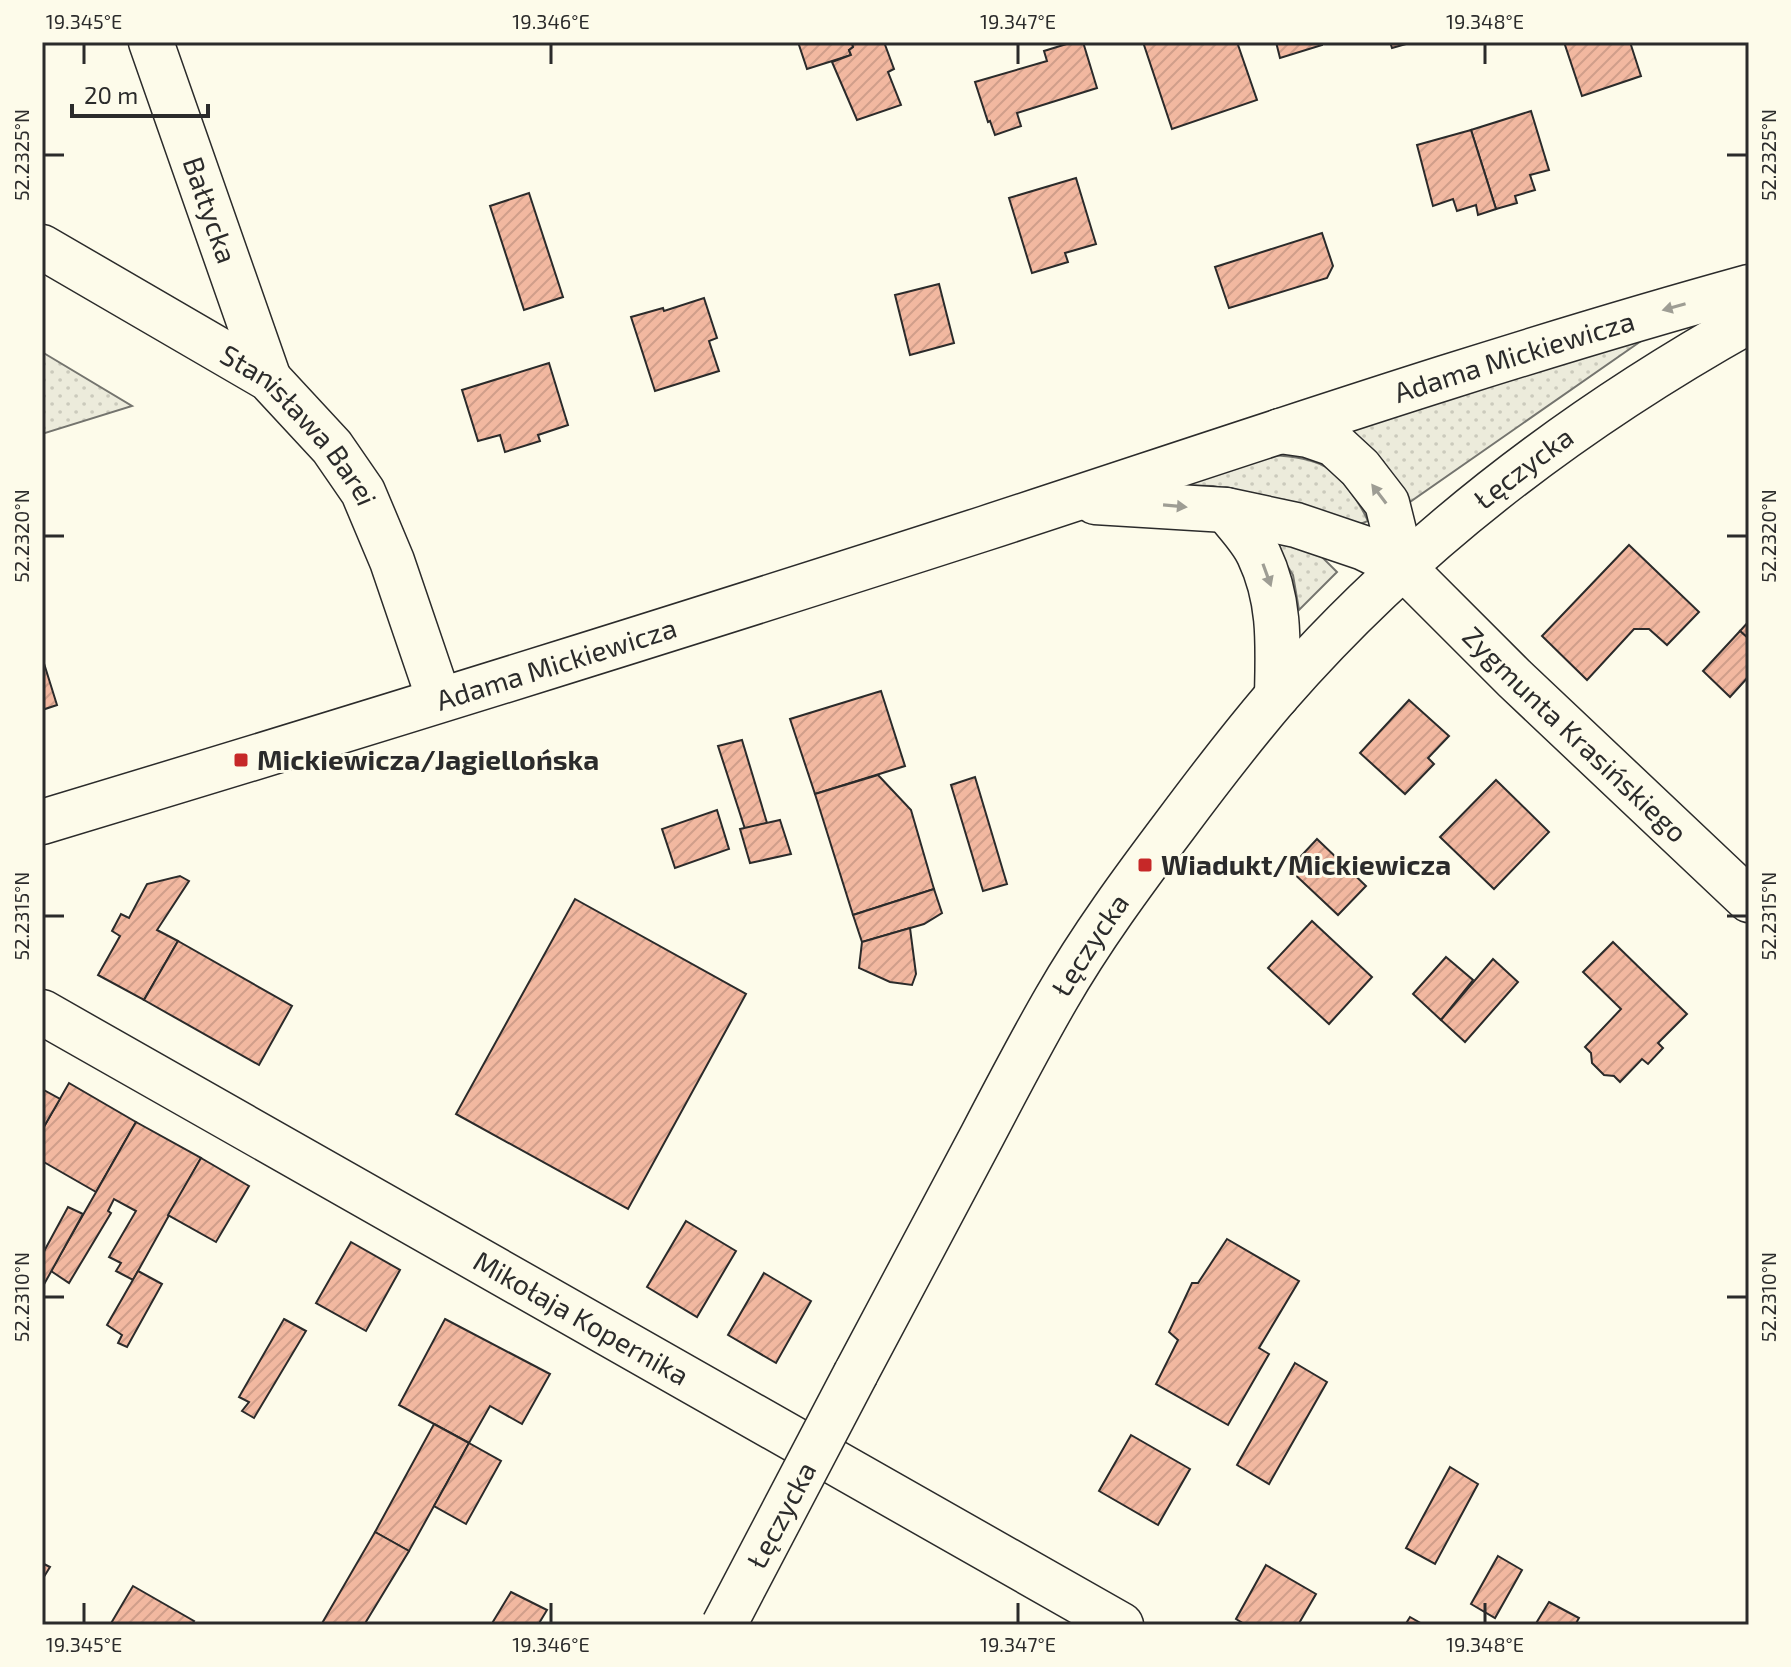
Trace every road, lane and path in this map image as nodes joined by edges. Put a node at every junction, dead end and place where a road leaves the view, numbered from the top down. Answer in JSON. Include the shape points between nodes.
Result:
{"nodes":[{"id":1,"x":151,"y":42,"type":"edge"},
{"id":2,"x":42,"y":247,"type":"edge"},
{"id":3,"x":1749,"y":287,"type":"edge"},
{"id":4,"x":1749,"y":321,"type":"edge"},
{"id":5,"x":269,"y":379,"type":"junction"},
{"id":6,"x":1279,"y":431,"type":"junction"},
{"id":7,"x":1069,"y":501,"type":"junction"},
{"id":8,"x":1226,"y":510,"type":"junction"},
{"id":9,"x":1403,"y":567,"type":"junction"},
{"id":10,"x":1277,"y":696,"type":"junction"},
{"id":11,"x":439,"y":699,"type":"junction"},
{"id":12,"x":42,"y":822,"type":"edge"},
{"id":13,"x":1749,"y":900,"type":"edge"},
{"id":14,"x":42,"y":1012,"type":"edge"},
{"id":15,"x":724,"y":1625,"type":"edge"},
{"id":16,"x":1121,"y":1625,"type":"edge"}],
"edges":[{"from":1,"to":5,"type":"street","name":"Bałtycka"},
{"from":2,"to":5,"type":"street","name":"Stanisława Barei"},
{"from":3,"to":6,"type":"street","name":"Adama Mickiewicza","one_way":true},
{"from":4,"to":9,"type":"street","name":"Łęczycka","via":[[1550,446]]},
{"from":5,"to":11,"type":"street","name":"Stanisława Barei","via":[[332,447],[363,492]]},
{"from":6,"to":7,"type":"street","name":"Adama Mickiewicza"},
{"from":9,"to":6,"type":"street","name":"Adama Mickiewicza","one_way":true,"via":[[1387,503],[1360,468],[1334,444]]},
{"from":7,"to":8,"type":"street","name":"Adama Mickiewicza","one_way":true},
{"from":7,"to":11,"type":"street","name":"Adama Mickiewicza"},
{"from":8,"to":9,"type":"street","name":"Adama Mickiewicza","via":[[1296,525]]},
{"from":8,"to":10,"type":"street","one_way":true,"via":[[1258,552],[1273,593],[1279,628]]},
{"from":9,"to":10,"type":"street","name":"Łęczycka"},
{"from":9,"to":13,"type":"street","name":"Zygmunta Krasińskiego"},
{"from":10,"to":15,"type":"street","name":"Łęczycka","bridge":true,"via":[[1145,865],[1056,999]]},
{"from":11,"to":12,"type":"street","name":"Adama Mickiewicza"},
{"from":14,"to":16,"type":"street","name":"Mikołaja Kopernika"}]}
